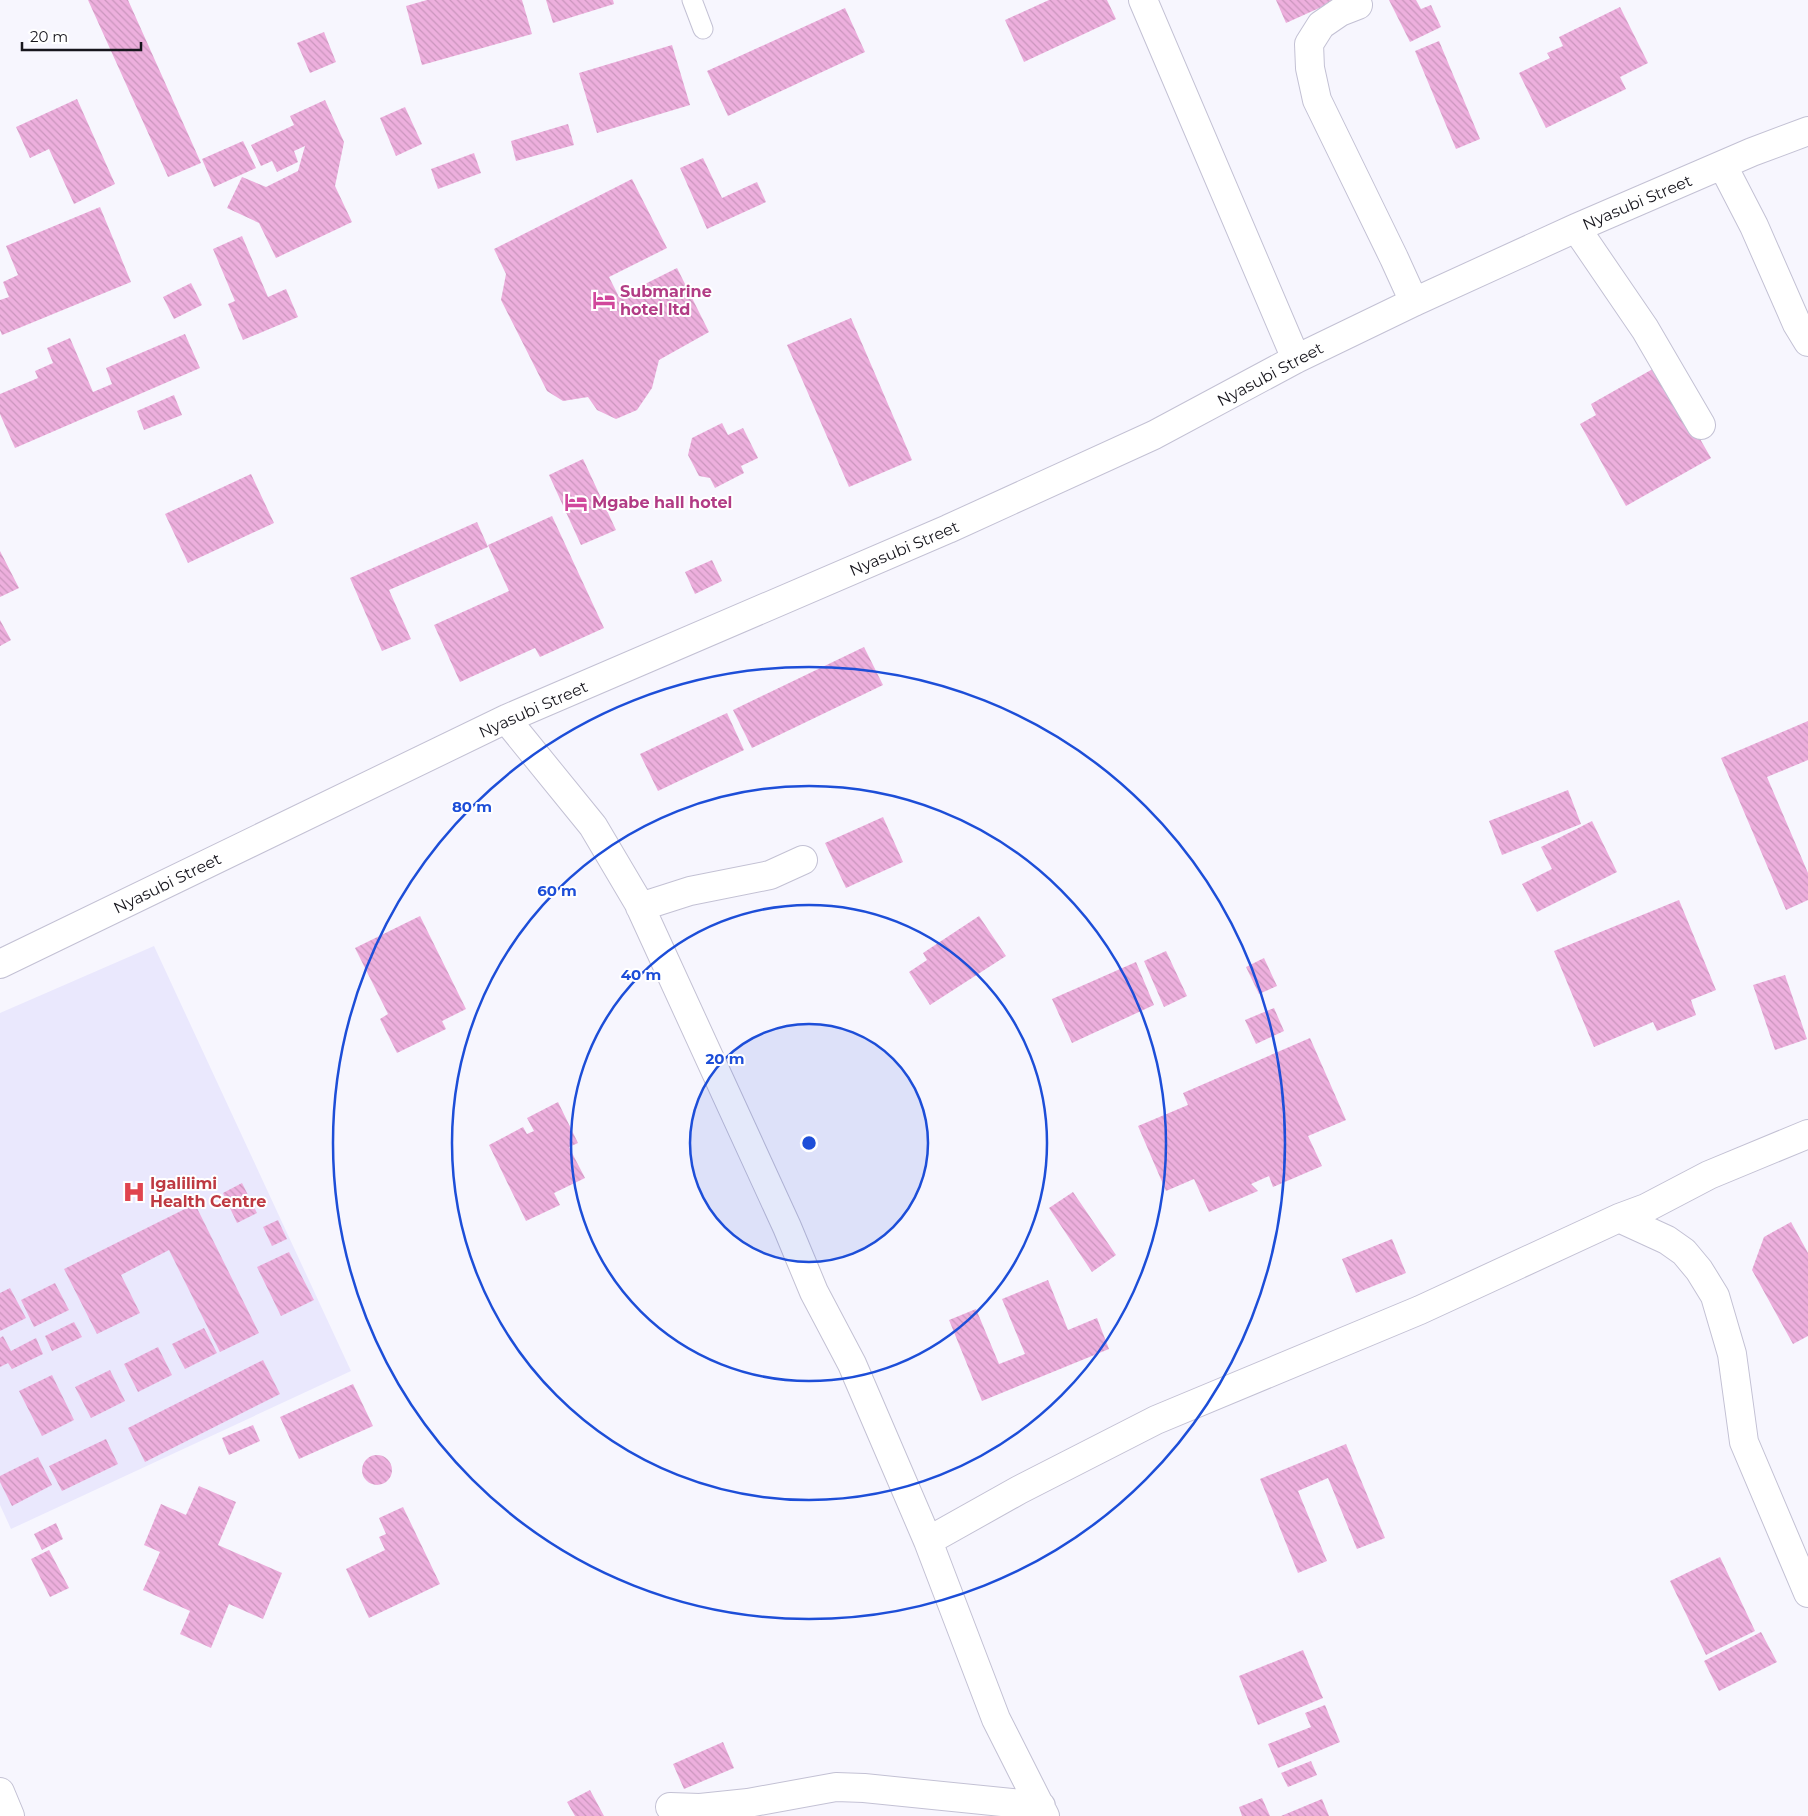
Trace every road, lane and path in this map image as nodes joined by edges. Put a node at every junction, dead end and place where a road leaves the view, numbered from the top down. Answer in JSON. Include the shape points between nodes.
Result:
{"nodes":[{"id":1,"x":692,"y":0,"type":"edge"},
{"id":2,"x":1142,"y":0,"type":"edge"},
{"id":3,"x":1358,"y":5,"type":"dead end"},
{"id":4,"x":703,"y":29,"type":"dead end"},
{"id":5,"x":1808,"y":131,"type":"edge"},
{"id":6,"x":1723,"y":166,"type":"junction"},
{"id":7,"x":1576,"y":228,"type":"junction"},
{"id":8,"x":1414,"y":302,"type":"junction"},
{"id":9,"x":1808,"y":342,"type":"edge"},
{"id":10,"x":1296,"y":359,"type":"junction"},
{"id":11,"x":1701,"y":425,"type":"dead end"},
{"id":12,"x":506,"y":719,"type":"junction"},
{"id":13,"x":803,"y":860,"type":"dead end"},
{"id":14,"x":640,"y":907,"type":"junction"},
{"id":15,"x":0,"y":964,"type":"edge"},
{"id":16,"x":1808,"y":1134,"type":"edge"},
{"id":17,"x":1619,"y":1218,"type":"junction"},
{"id":18,"x":928,"y":1540,"type":"junction"},
{"id":19,"x":1808,"y":1593,"type":"edge"},
{"id":20,"x":0,"y":1792,"type":"edge"},
{"id":21,"x":670,"y":1807,"type":"dead end"},
{"id":22,"x":1043,"y":1811,"type":"edge"},
{"id":23,"x":10,"y":1816,"type":"edge"}],
"edges":[{"from":1,"to":4,"type":"lane"},
{"from":2,"to":10,"type":"street"},
{"from":3,"to":8,"type":"street","via":[[1321,25],[1309,44],[1310,68],[1317,100]]},
{"from":5,"to":6,"type":"street","name":"Nyasubi Street"},
{"from":6,"to":7,"type":"street","name":"Nyasubi Street"},
{"from":6,"to":9,"type":"street"},
{"from":7,"to":8,"type":"street","name":"Nyasubi Street"},
{"from":7,"to":11,"type":"street","via":[[1645,329]]},
{"from":8,"to":10,"type":"street","name":"Nyasubi Street"},
{"from":10,"to":12,"type":"street","name":"Nyasubi Street","via":[[1154,435],[975,517]]},
{"from":12,"to":14,"type":"street","via":[[593,826]]},
{"from":12,"to":15,"type":"street","name":"Nyasubi Street"},
{"from":13,"to":14,"type":"street","via":[[770,875],[690,891]]},
{"from":14,"to":18,"type":"street","via":[[814,1292],[852,1364]]},
{"from":16,"to":17,"type":"street","via":[[1708,1175],[1646,1208]]},
{"from":17,"to":18,"type":"street","via":[[1420,1310],[1156,1420]]},
{"from":17,"to":19,"type":"street","via":[[1684,1252],[1715,1296],[1732,1354],[1744,1442]]},
{"from":18,"to":22,"type":"street","via":[[996,1720]]},
{"from":20,"to":23,"type":"street"},
{"from":21,"to":22,"type":"street","via":[[748,1804],[836,1788],[864,1788]]}]}
